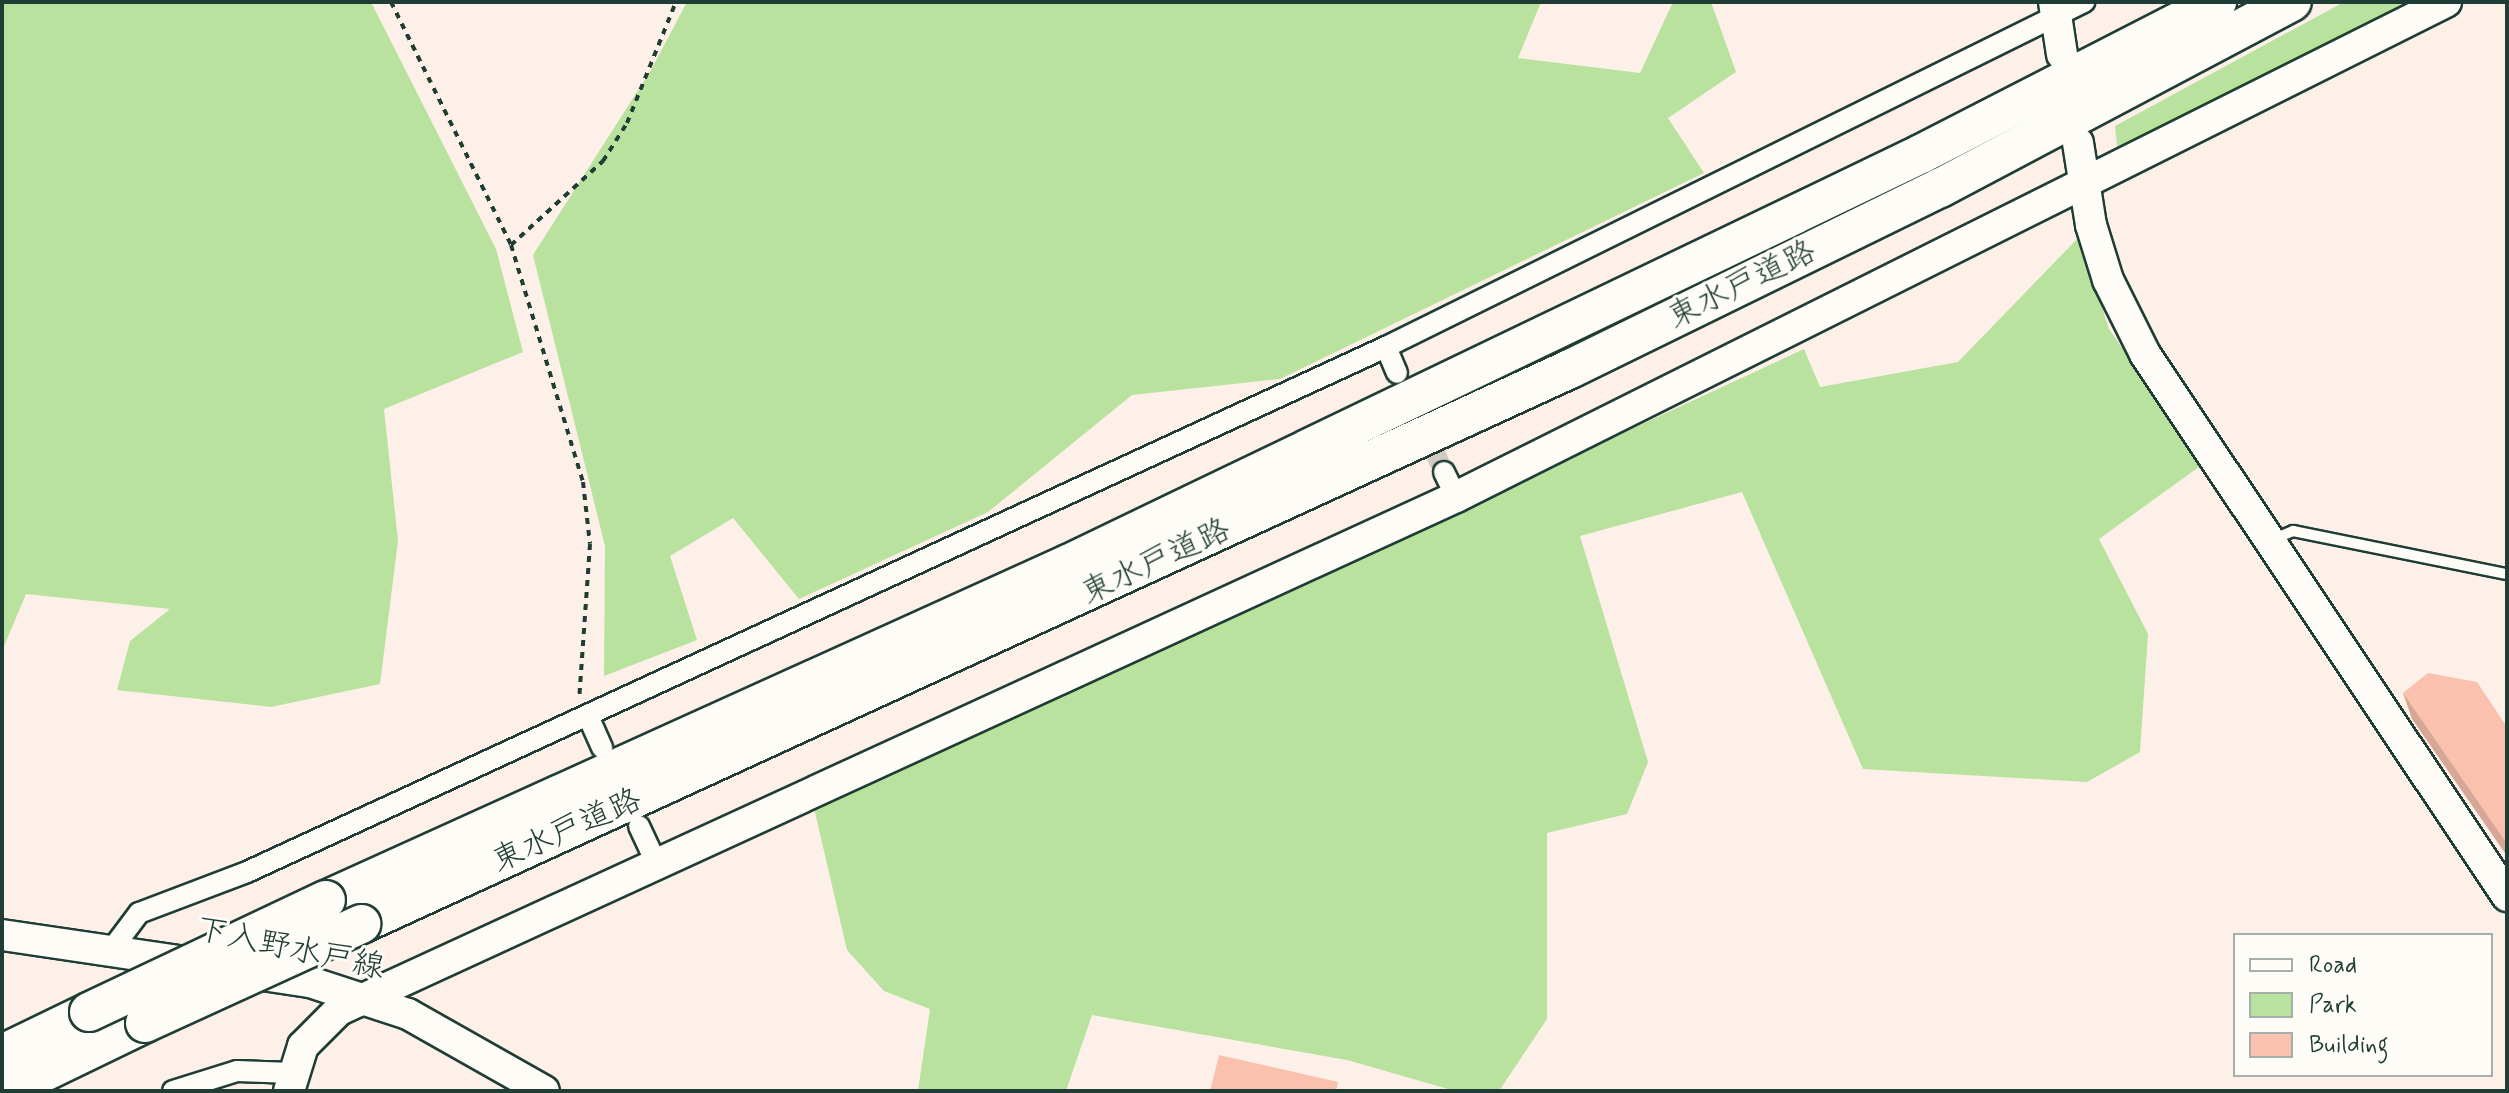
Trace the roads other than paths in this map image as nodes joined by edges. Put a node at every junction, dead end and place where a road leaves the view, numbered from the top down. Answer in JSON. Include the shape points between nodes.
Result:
{"nodes":[{"id":1,"x":2084,"y":2,"type":"edge"},
{"id":2,"x":2217,"y":2,"type":"edge"},
{"id":3,"x":2292,"y":2,"type":"edge"},
{"id":4,"x":2446,"y":2,"type":"edge"},
{"id":5,"x":2056,"y":10,"type":"edge"},
{"id":6,"x":2062,"y":54,"type":"dead end"},
{"id":7,"x":2078,"y":143,"type":"dead end"},
{"id":8,"x":2083,"y":185,"type":"junction"},
{"id":9,"x":1386,"y":347,"type":"junction"},
{"id":10,"x":1397,"y":373,"type":"tunnel mouth"},
{"id":11,"x":2268,"y":541,"type":"junction"},
{"id":12,"x":2507,"y":574,"type":"edge"},
{"id":13,"x":588,"y":716,"type":"junction"},
{"id":14,"x":602,"y":748,"type":"dead end"},
{"id":15,"x":639,"y":826,"type":"dead end"},
{"id":16,"x":655,"y":861,"type":"junction"},
{"id":17,"x":2507,"y":896,"type":"edge"},
{"id":18,"x":2,"y":935,"type":"edge"},
{"id":19,"x":112,"y":949,"type":"junction"},
{"id":20,"x":364,"y":998,"type":"junction"},
{"id":21,"x":2,"y":1054,"type":"edge"},
{"id":22,"x":290,"y":1082,"type":"edge"},
{"id":23,"x":5,"y":1091,"type":"edge"},
{"id":24,"x":173,"y":1091,"type":"edge"},
{"id":25,"x":544,"y":1091,"type":"edge"}],
"edges":[{"from":1,"to":5,"type":"street"},
{"from":2,"to":21,"type":"highway","name":"東水戸道路","bridge":true,"via":[[1892,168],[1111,544],[326,900]]},
{"from":3,"to":23,"type":"highway","name":"東水戸道路","bridge":true,"via":[[1940,188],[1570,369]]},
{"from":4,"to":8,"type":"street"},
{"from":5,"to":6,"type":"street"},
{"from":5,"to":9,"type":"street"},
{"from":7,"to":8,"type":"street"},
{"from":8,"to":11,"type":"street","via":[[2095,239],[2122,313]]},
{"from":8,"to":16,"type":"street"},
{"from":9,"to":10,"type":"street"},
{"from":9,"to":13,"type":"street"},
{"from":11,"to":12,"type":"lane","via":[[2293,531]]},
{"from":11,"to":17,"type":"street"},
{"from":13,"to":14,"type":"street"},
{"from":13,"to":19,"type":"street","via":[[247,872],[139,913]]},
{"from":15,"to":16,"type":"street"},
{"from":16,"to":20,"type":"street"},
{"from":18,"to":19,"type":"street","name":"下入野水戸線"},
{"from":19,"to":20,"type":"street","name":"下入野水戸線","via":[[310,982]]},
{"from":20,"to":22,"type":"street","via":[[313,1032]]},
{"from":20,"to":25,"type":"street","name":"下入野水戸線","via":[[443,1031]]},
{"from":22,"to":24,"type":"street","via":[[237,1071]]}]}
